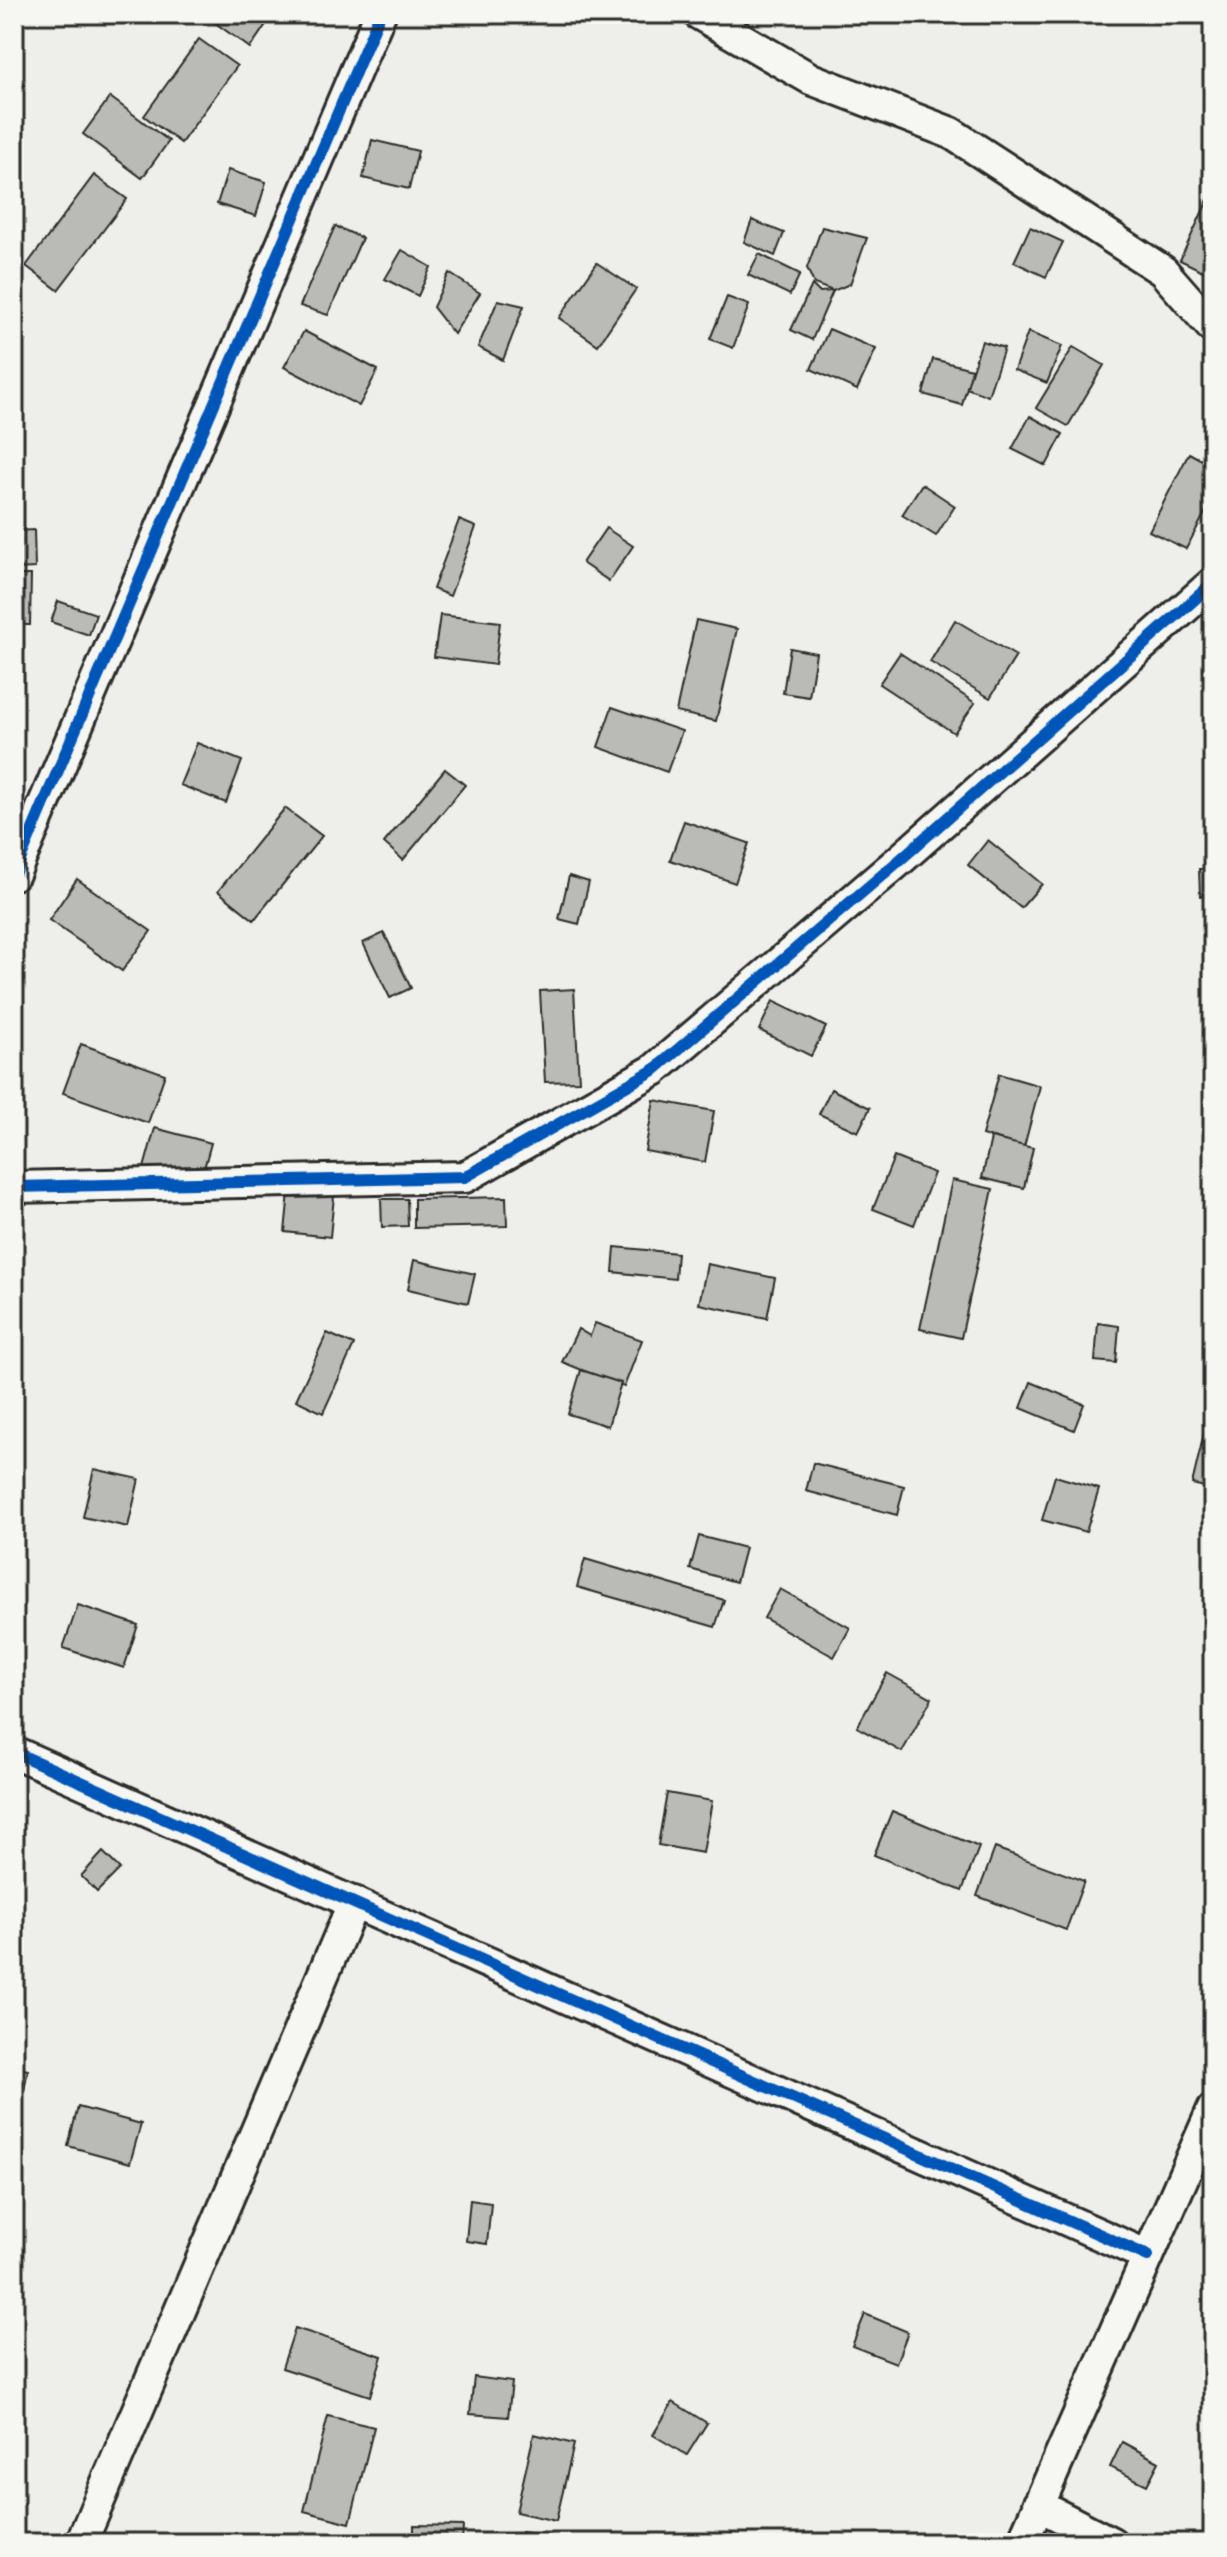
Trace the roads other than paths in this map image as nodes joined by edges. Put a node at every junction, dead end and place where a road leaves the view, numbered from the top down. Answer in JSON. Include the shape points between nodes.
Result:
{"nodes":[{"id":1,"x":380,"y":14,"type":"edge"},
{"id":2,"x":699,"y":14,"type":"edge"},
{"id":3,"x":1213,"y":328,"type":"edge"},
{"id":4,"x":1213,"y":583,"type":"edge"},
{"id":5,"x":14,"y":874,"type":"edge"},
{"id":6,"x":14,"y":1187,"type":"edge"},
{"id":7,"x":14,"y":1752,"type":"edge"},
{"id":8,"x":354,"y":1902,"type":"junction"},
{"id":9,"x":1213,"y":2109,"type":"edge"},
{"id":10,"x":1148,"y":2256,"type":"junction"},
{"id":11,"x":1038,"y":2505,"type":"junction"},
{"id":12,"x":81,"y":2543,"type":"edge"},
{"id":13,"x":1022,"y":2543,"type":"edge"},
{"id":14,"x":1112,"y":2543,"type":"edge"}],
"edges":[{"from":1,"to":5,"type":"street"},
{"from":2,"to":3,"type":"street","via":[[811,79],[951,133],[1163,271]]},
{"from":4,"to":6,"type":"street","via":[[654,1070],[465,1177]]},
{"from":7,"to":8,"type":"street"},
{"from":8,"to":10,"type":"street"},
{"from":8,"to":12,"type":"street"},
{"from":9,"to":10,"type":"street"},
{"from":10,"to":11,"type":"street"},
{"from":11,"to":13,"type":"street"},
{"from":11,"to":14,"type":"street"}]}
